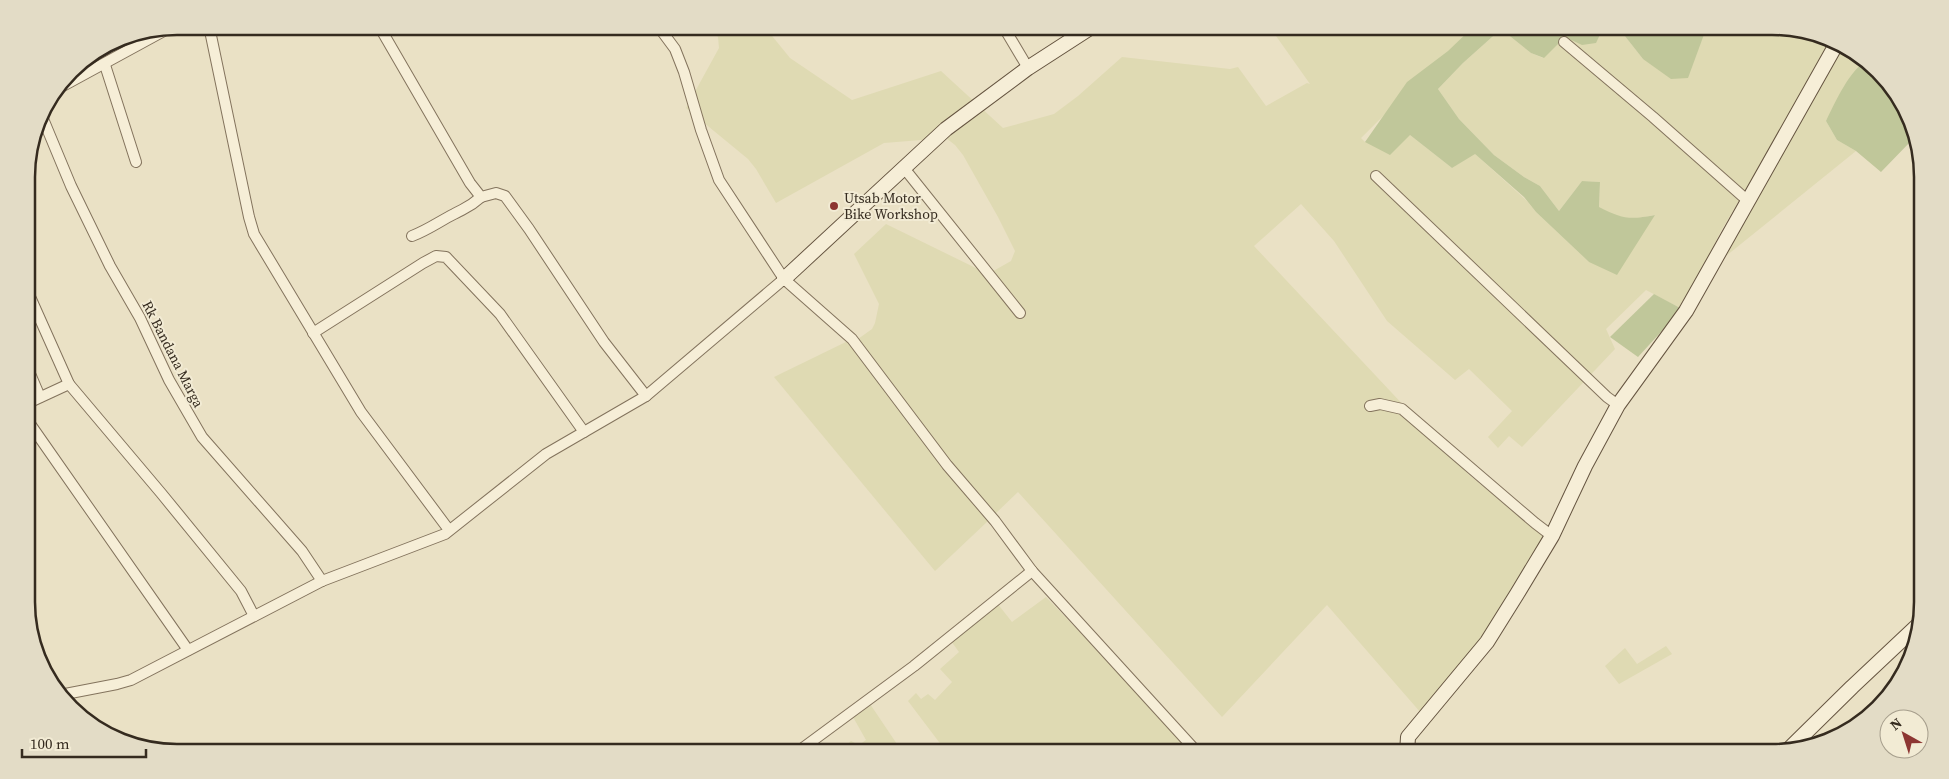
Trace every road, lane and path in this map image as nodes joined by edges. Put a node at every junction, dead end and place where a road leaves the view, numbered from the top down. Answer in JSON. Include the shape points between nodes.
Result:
{"nodes":[{"id":1,"x":212,"y":35,"type":"edge"},
{"id":2,"x":384,"y":35,"type":"edge"},
{"id":3,"x":664,"y":35,"type":"edge"},
{"id":4,"x":1008,"y":35,"type":"edge"},
{"id":5,"x":1079,"y":35,"type":"edge"},
{"id":6,"x":154,"y":37,"type":"edge"},
{"id":7,"x":1564,"y":42,"type":"dead end"},
{"id":8,"x":1833,"y":49,"type":"edge"},
{"id":9,"x":105,"y":65,"type":"junction"},
{"id":10,"x":1028,"y":68,"type":"junction"},
{"id":11,"x":71,"y":82,"type":"edge"},
{"id":12,"x":45,"y":125,"type":"edge"},
{"id":13,"x":136,"y":162,"type":"dead end"},
{"id":14,"x":904,"y":168,"type":"junction"},
{"id":15,"x":1376,"y":176,"type":"dead end"},
{"id":16,"x":481,"y":197,"type":"junction"},
{"id":17,"x":1748,"y":201,"type":"junction"},
{"id":18,"x":412,"y":236,"type":"dead end"},
{"id":19,"x":784,"y":279,"type":"junction"},
{"id":20,"x":35,"y":308,"type":"edge"},
{"id":21,"x":1020,"y":313,"type":"dead end"},
{"id":22,"x":313,"y":333,"type":"junction"},
{"id":23,"x":69,"y":384,"type":"junction"},
{"id":24,"x":35,"y":385,"type":"edge"},
{"id":25,"x":646,"y":396,"type":"junction"},
{"id":26,"x":40,"y":397,"type":"junction"},
{"id":27,"x":35,"y":400,"type":"edge"},
{"id":28,"x":1618,"y":405,"type":"junction"},
{"id":29,"x":1370,"y":406,"type":"dead end"},
{"id":30,"x":35,"y":431,"type":"edge"},
{"id":31,"x":584,"y":432,"type":"junction"},
{"id":32,"x":449,"y":530,"type":"junction"},
{"id":33,"x":1552,"y":536,"type":"junction"},
{"id":34,"x":1032,"y":571,"type":"junction"},
{"id":35,"x":322,"y":581,"type":"junction"},
{"id":36,"x":254,"y":616,"type":"junction"},
{"id":37,"x":1910,"y":632,"type":"edge"},
{"id":38,"x":188,"y":650,"type":"junction"},
{"id":39,"x":68,"y":693,"type":"edge"},
{"id":40,"x":1797,"y":742,"type":"edge"},
{"id":41,"x":808,"y":744,"type":"edge"},
{"id":42,"x":1191,"y":744,"type":"edge"},
{"id":43,"x":1408,"y":744,"type":"edge"}],
"edges":[{"from":1,"to":22,"type":"street","via":[[254,234]]},
{"from":2,"to":16,"type":"street"},
{"from":3,"to":19,"type":"street","via":[[684,72],[700,130],[719,180]]},
{"from":4,"to":10,"type":"street"},
{"from":5,"to":10,"type":"street"},
{"from":6,"to":9,"type":"street"},
{"from":7,"to":17,"type":"street"},
{"from":8,"to":17,"type":"street"},
{"from":9,"to":11,"type":"street"},
{"from":9,"to":13,"type":"street"},
{"from":10,"to":14,"type":"street","via":[[946,129]]},
{"from":12,"to":35,"type":"street","name":"Rk Bandana Marga","via":[[106,257],[202,437],[302,551]]},
{"from":14,"to":19,"type":"street"},
{"from":14,"to":21,"type":"street"},
{"from":15,"to":28,"type":"street"},
{"from":16,"to":18,"type":"street","via":[[469,208]]},
{"from":16,"to":25,"type":"street","via":[[496,193],[505,196],[530,228],[604,342]]},
{"from":17,"to":28,"type":"street","via":[[1686,311]]},
{"from":19,"to":25,"type":"street"},
{"from":19,"to":34,"type":"street","via":[[852,339]]},
{"from":20,"to":23,"type":"street"},
{"from":22,"to":31,"type":"street","via":[[423,263],[436,256],[446,257],[500,314]]},
{"from":22,"to":32,"type":"street","via":[[361,412]]},
{"from":23,"to":26,"type":"street"},
{"from":23,"to":36,"type":"street","via":[[241,591]]},
{"from":24,"to":26,"type":"street"},
{"from":25,"to":31,"type":"street"},
{"from":26,"to":27,"type":"street"},
{"from":28,"to":33,"type":"street"},
{"from":29,"to":33,"type":"street","via":[[1380,404],[1402,409]]},
{"from":30,"to":38,"type":"street"},
{"from":31,"to":32,"type":"street","via":[[546,454]]},
{"from":32,"to":35,"type":"street"},
{"from":33,"to":43,"type":"street","via":[[1487,642],[1408,737]]},
{"from":34,"to":41,"type":"street","via":[[914,666]]},
{"from":34,"to":42,"type":"street"},
{"from":35,"to":36,"type":"street"},
{"from":36,"to":38,"type":"street"},
{"from":37,"to":40,"type":"street"},
{"from":38,"to":39,"type":"street","via":[[131,680]]}]}
